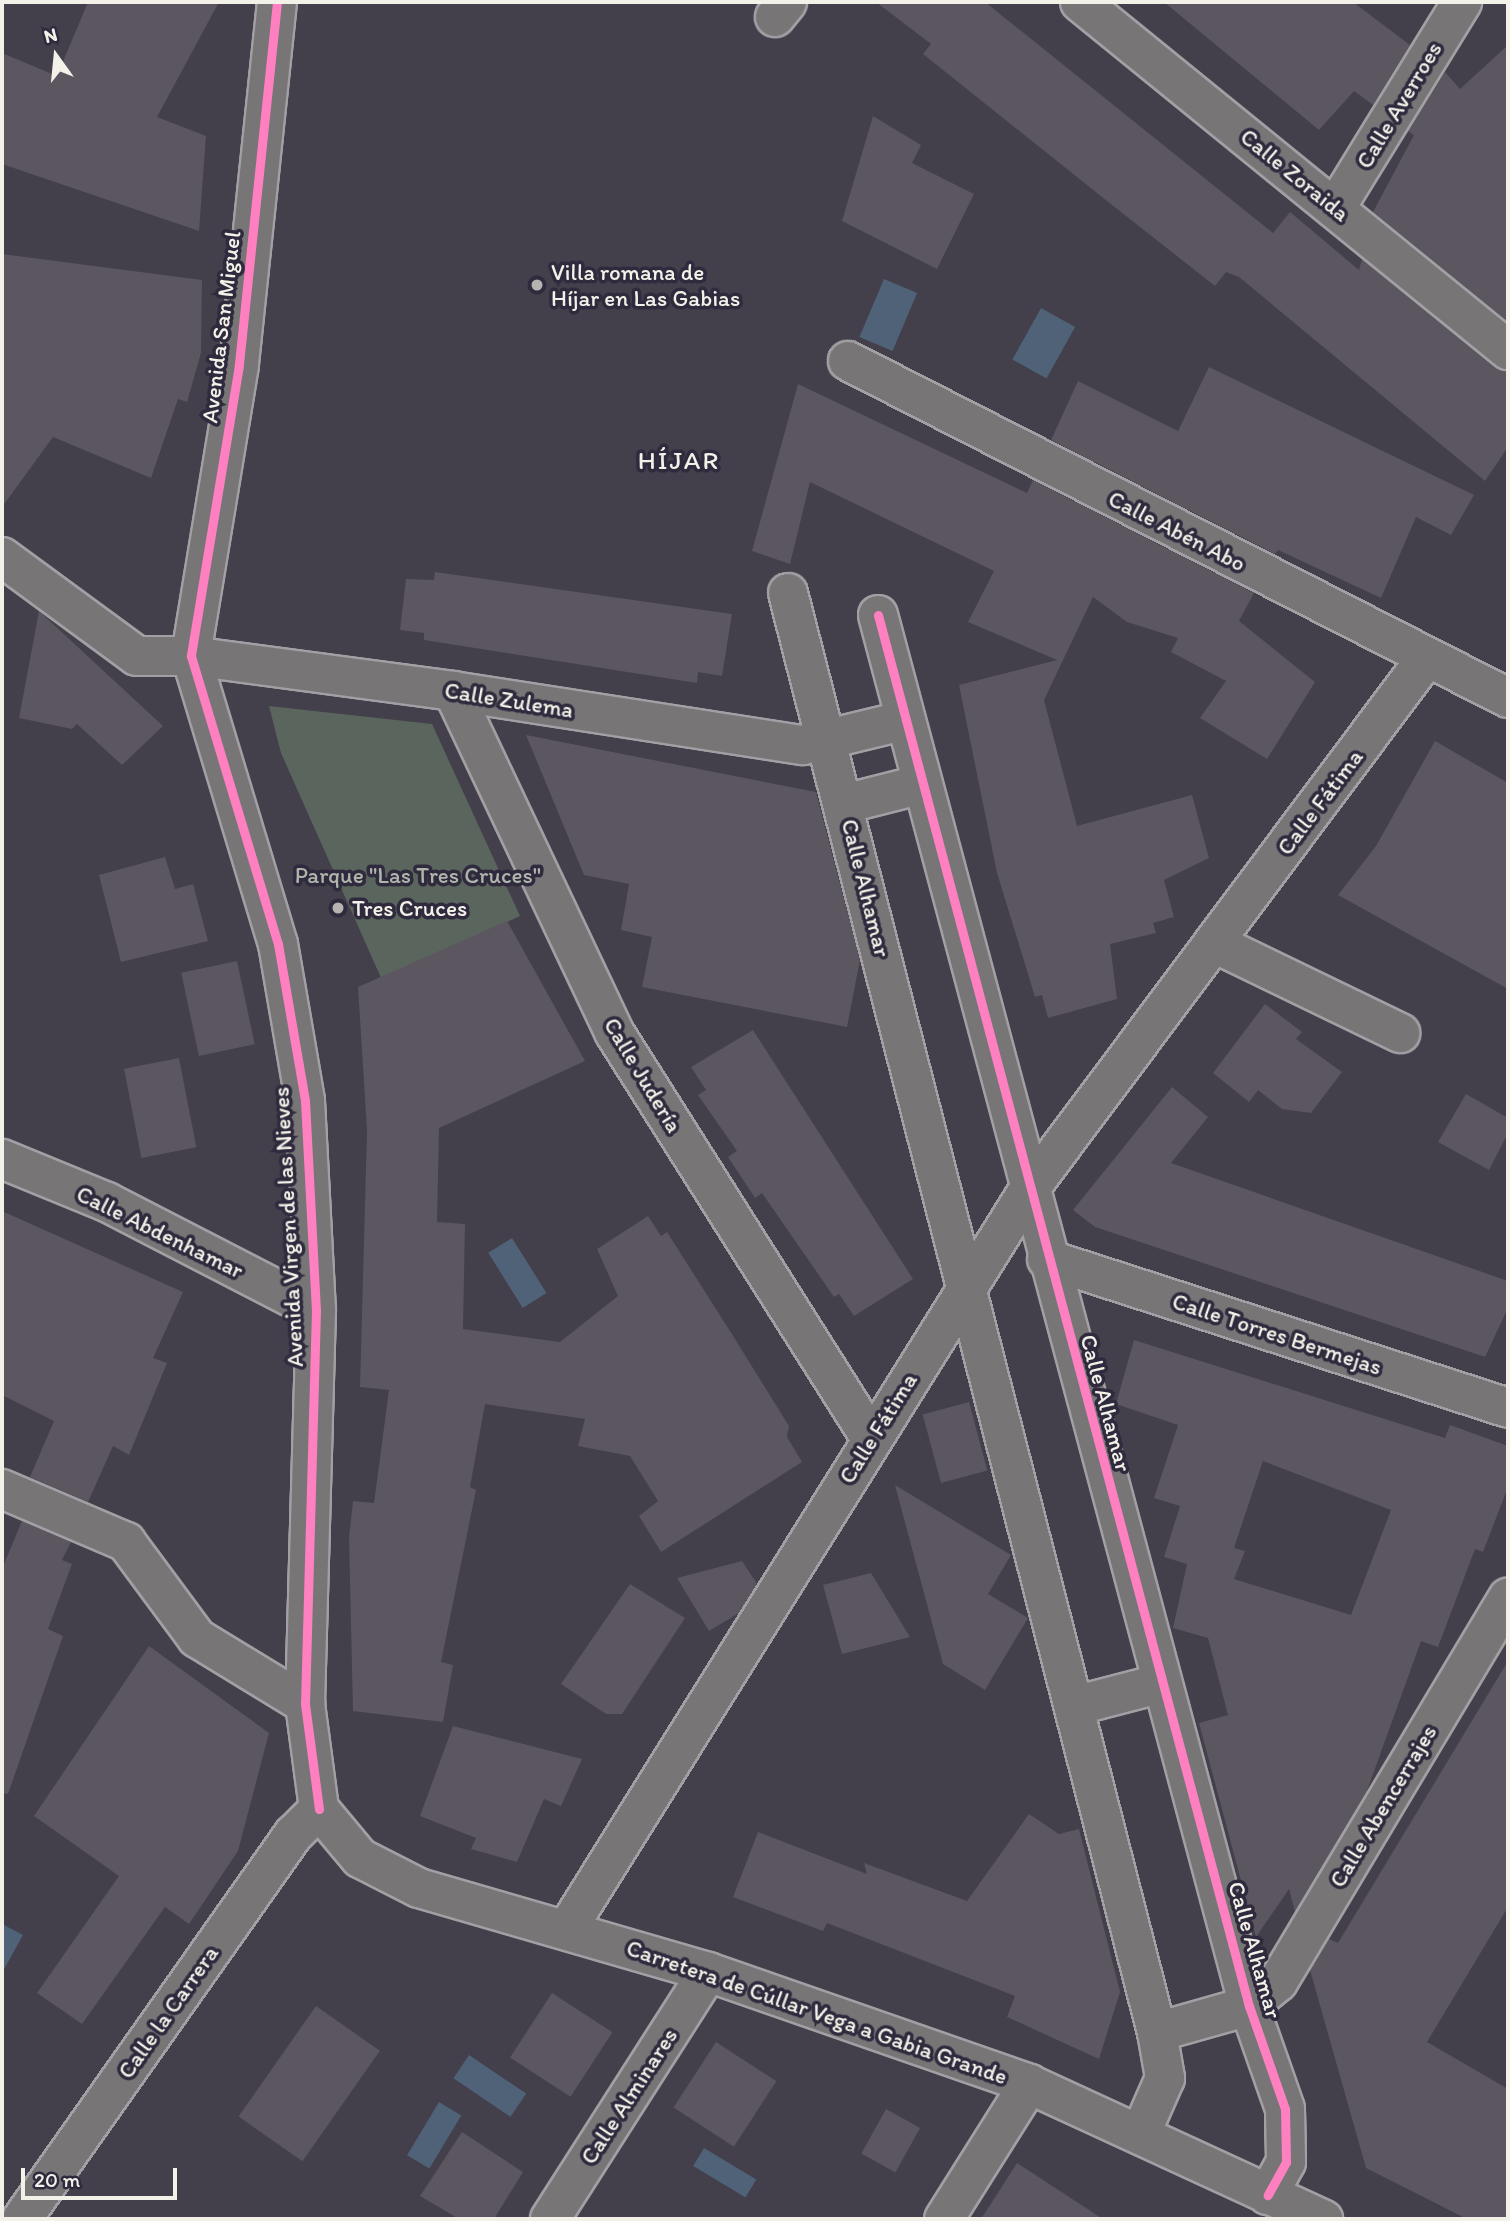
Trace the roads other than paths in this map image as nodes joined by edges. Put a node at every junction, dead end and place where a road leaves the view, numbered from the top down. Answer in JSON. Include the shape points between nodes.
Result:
{"nodes":[{"id":1,"x":1080,"y":2,"type":"edge"},
{"id":2,"x":1462,"y":2,"type":"edge"},
{"id":3,"x":269,"y":5,"type":"edge"},
{"id":4,"x":1336,"y":207,"type":"junction"},
{"id":5,"x":1508,"y":350,"type":"edge"},
{"id":6,"x":848,"y":361,"type":"dead end"},
{"id":7,"x":2,"y":557,"type":"edge"},
{"id":8,"x":788,"y":593,"type":"dead end"},
{"id":9,"x":878,"y":615,"type":"dead end"},
{"id":10,"x":191,"y":656,"type":"junction"},
{"id":11,"x":1425,"y":660,"type":"junction"},
{"id":12,"x":453,"y":691,"type":"junction"},
{"id":13,"x":1508,"y":698,"type":"edge"},
{"id":14,"x":902,"y":721,"type":"junction"},
{"id":15,"x":827,"y":739,"type":"junction"},
{"id":16,"x":919,"y":785,"type":"junction"},
{"id":17,"x":844,"y":804,"type":"junction"},
{"id":18,"x":1214,"y":943,"type":"junction"},
{"id":19,"x":1401,"y":1033,"type":"dead end"},
{"id":20,"x":2,"y":1159,"type":"edge"},
{"id":21,"x":1028,"y":1191,"type":"junction"},
{"id":22,"x":1047,"y":1259,"type":"junction"},
{"id":23,"x":967,"y":1284,"type":"junction"},
{"id":24,"x":316,"y":1311,"type":"junction"},
{"id":25,"x":1508,"y":1408,"type":"edge"},
{"id":26,"x":872,"y":1439,"type":"junction"},
{"id":27,"x":2,"y":1489,"type":"edge"},
{"id":28,"x":1508,"y":1598,"type":"edge"},
{"id":29,"x":1162,"y":1683,"type":"junction"},
{"id":30,"x":305,"y":1704,"type":"junction"},
{"id":31,"x":1074,"y":1706,"type":"junction"},
{"id":32,"x":319,"y":1809,"type":"junction"},
{"id":33,"x":567,"y":1929,"type":"junction"},
{"id":34,"x":708,"y":1972,"type":"junction"},
{"id":35,"x":1249,"y":2006,"type":"junction"},
{"id":36,"x":1157,"y":2032,"type":"junction"},
{"id":37,"x":1028,"y":2084,"type":"junction"},
{"id":38,"x":1140,"y":2135,"type":"junction"},
{"id":39,"x":1268,"y":2196,"type":"junction"},
{"id":40,"x":22,"y":2219,"type":"edge"},
{"id":41,"x":550,"y":2219,"type":"edge"},
{"id":42,"x":944,"y":2219,"type":"edge"},
{"id":43,"x":1323,"y":2219,"type":"edge"}],
"edges":[{"from":1,"to":4,"type":"street","name":"Calle Zoraida"},
{"from":2,"to":4,"type":"street","name":"Calle Averroes"},
{"from":3,"to":10,"type":"street","name":"Avenida San Miguel","via":[[239,365]]},
{"from":4,"to":5,"type":"street","name":"Calle Zoraida"},
{"from":6,"to":11,"type":"street","name":"Calle Abén Abo"},
{"from":7,"to":10,"type":"street","name":"Calle Zulema","via":[[137,656]]},
{"from":8,"to":15,"type":"street","name":"Calle Alhamar"},
{"from":9,"to":14,"type":"street","name":"Calle Alhamar"},
{"from":10,"to":12,"type":"street","name":"Calle Zulema"},
{"from":10,"to":24,"type":"street","name":"Avenida Virgen de las Nieves","via":[[278,944],[305,1101]]},
{"from":11,"to":13,"type":"street","name":"Calle Abén Abo"},
{"from":11,"to":18,"type":"street","name":"Calle Fátima"},
{"from":12,"to":15,"type":"street","name":"Calle Zulema","via":[[803,745]]},
{"from":12,"to":26,"type":"street","name":"Calle Judería","via":[[614,1032]]},
{"from":14,"to":15,"type":"street"},
{"from":14,"to":16,"type":"street","name":"Calle Alhamar"},
{"from":15,"to":17,"type":"street","name":"Calle Alhamar"},
{"from":16,"to":17,"type":"street","name":"Calle Alhamar"},
{"from":16,"to":21,"type":"street","name":"Calle Alhamar"},
{"from":17,"to":23,"type":"street","name":"Calle Alhamar"},
{"from":18,"to":19,"type":"street"},
{"from":18,"to":21,"type":"street","name":"Calle Fátima"},
{"from":20,"to":24,"type":"street","name":"Calle Abdenhamar","via":[[107,1202]]},
{"from":21,"to":22,"type":"street","name":"Calle Alhamar"},
{"from":21,"to":23,"type":"street","name":"Calle Fátima"},
{"from":22,"to":25,"type":"street","name":"Calle Torres Bermejas"},
{"from":22,"to":29,"type":"street","name":"Calle Alhamar"},
{"from":23,"to":26,"type":"street","name":"Calle Fátima"},
{"from":23,"to":31,"type":"street","name":"Calle Alhamar"},
{"from":24,"to":30,"type":"street","name":"Avenida Virgen de las Nieves"},
{"from":26,"to":33,"type":"street","name":"Calle Fátima"},
{"from":27,"to":30,"type":"street","via":[[126,1542],[197,1638]]},
{"from":28,"to":35,"type":"street","name":"Calle Abencerrajes","via":[[1278,1982]]},
{"from":29,"to":31,"type":"street"},
{"from":29,"to":35,"type":"street","name":"Calle Alhamar"},
{"from":30,"to":32,"type":"street","name":"Avenida Virgen de las Nieves"},
{"from":31,"to":36,"type":"street","name":"Calle Alhamar"},
{"from":32,"to":33,"type":"street","name":"Carretera de Cúllar Vega a Gabia Grande","via":[[360,1858],[419,1888]]},
{"from":32,"to":40,"type":"street","name":"Calle la Carrera","via":[[294,1834]]},
{"from":33,"to":34,"type":"street","name":"Carretera de Cúllar Vega a Gabia Grande"},
{"from":34,"to":37,"type":"street","name":"Carretera de Cúllar Vega a Gabia Grande"},
{"from":34,"to":41,"type":"street","name":"Calle Alminares"},
{"from":35,"to":36,"type":"street","name":"Calle Alhamar"},
{"from":35,"to":39,"type":"street","name":"Calle Alhamar","via":[[1285,2109],[1286,2162]]},
{"from":36,"to":38,"type":"street","name":"Calle Alhamar","via":[[1165,2078]]},
{"from":37,"to":38,"type":"street","name":"Carretera de Cúllar Vega a Gabia Grande"},
{"from":37,"to":42,"type":"street"},
{"from":38,"to":39,"type":"street","name":"Carretera de Cúllar Vega a Gabia Grande"},
{"from":39,"to":43,"type":"street","name":"Carretera de Cúllar Vega a Gabia Grande"}]}
